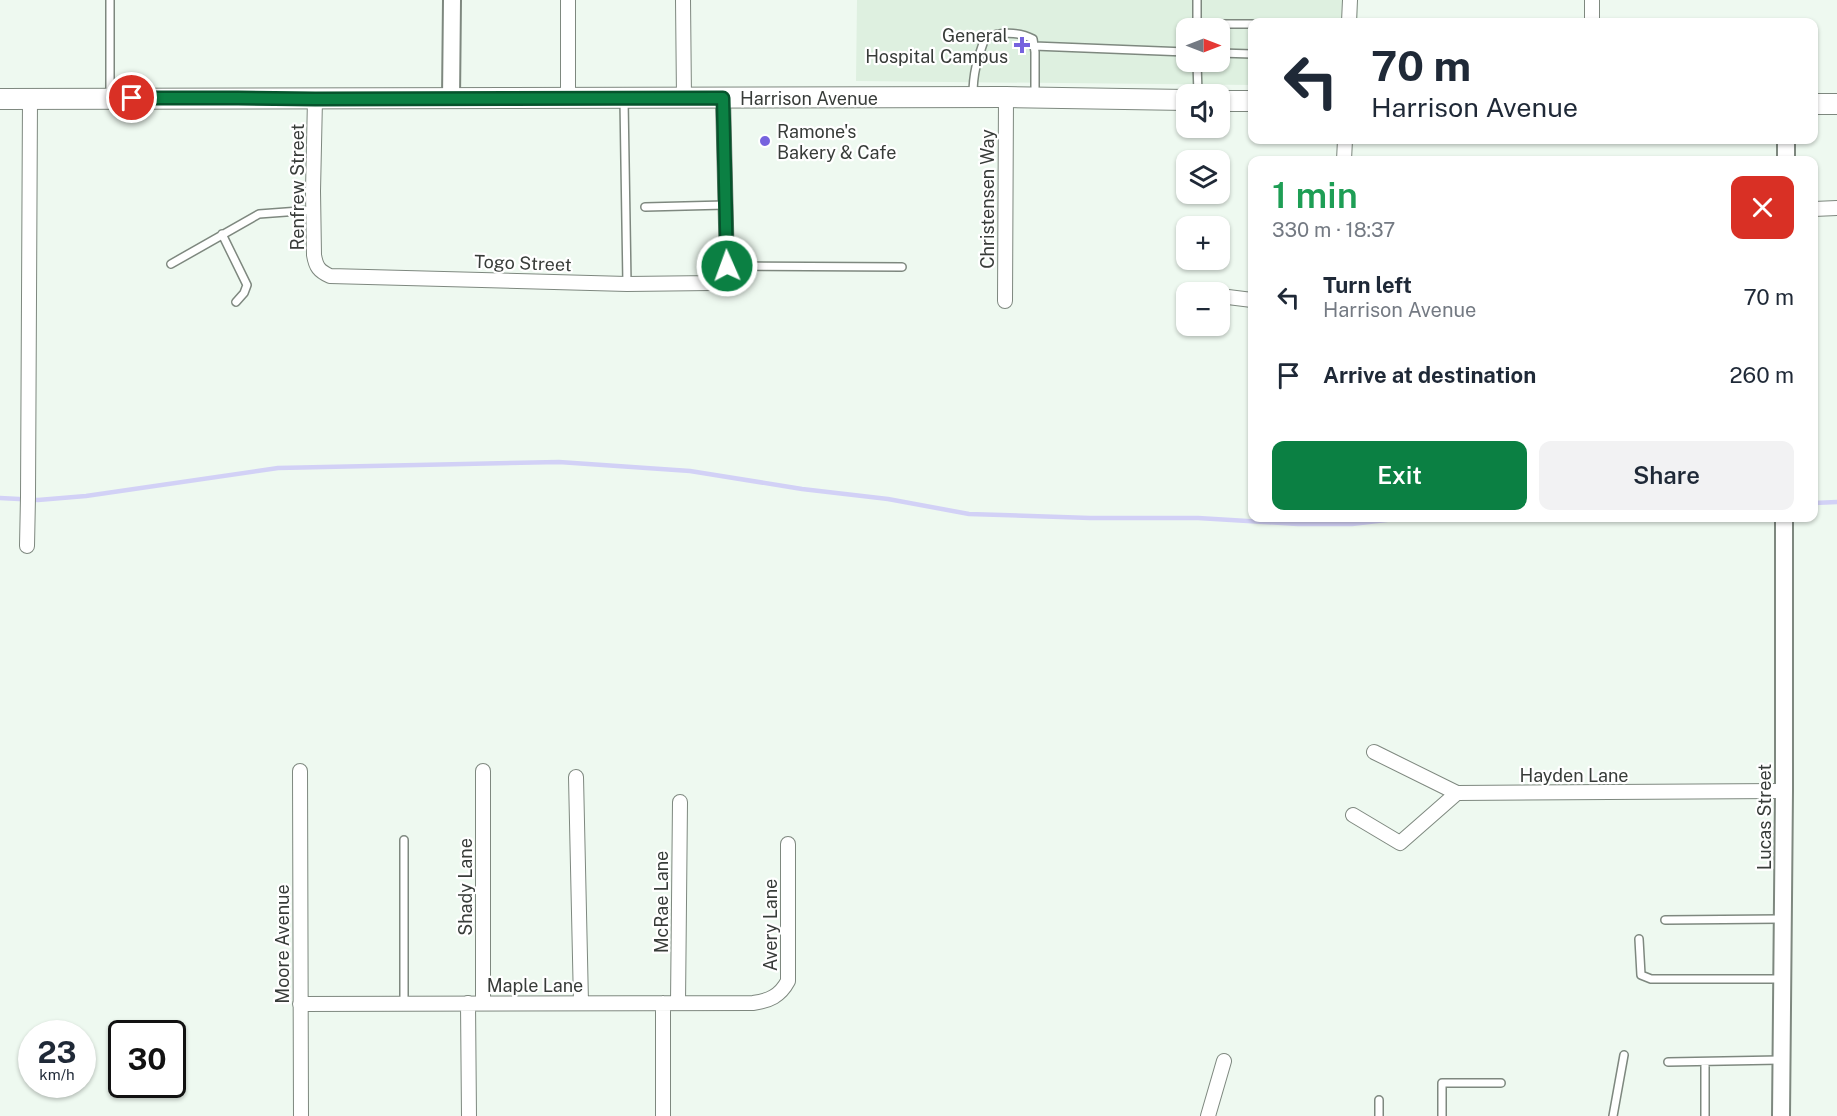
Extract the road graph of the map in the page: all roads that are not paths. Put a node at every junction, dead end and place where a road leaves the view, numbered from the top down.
1 (110, 0) edge
2 (452, 0) edge
3 (568, 0) edge
4 (683, 0) edge
5 (1197, 0) edge
6 (1350, 0) edge
7 (1592, 0) edge
8 (1197, 18) edge
9 (1349, 18) edge
10 (1592, 18) edge
11 (1248, 24) edge
12 (1230, 25) edge
13 (1034, 46) junction
14 (1176, 52) edge
15 (1230, 53) edge
16 (1248, 54) edge
17 (973, 97) junction
18 (1006, 97) junction
19 (568, 98) junction
20 (624, 98) junction
21 (684, 98) junction
22 (723, 98) junction
23 (1035, 98) junction
24 (0, 99) edge
25 (30, 99) junction
26 (111, 99) junction
27 (315, 99) junction
28 (451, 99) junction
29 (1176, 100) edge
30 (1230, 100) edge
31 (1248, 101) edge
32 (1818, 104) edge
33 (1837, 104) edge
34 (725, 205) junction
35 (645, 207) dead end
36 (1837, 208) edge
37 (1818, 209) edge
38 (313, 210) junction
39 (222, 234) junction
40 (171, 264) dead end
41 (902, 267) dead end
42 (724, 271) junction
43 (322, 272) joint
44 (627, 284) junction
45 (1230, 298) edge
46 (1248, 300) edge
47 (1005, 301) dead end
48 (236, 302) dead end
49 (1784, 522) edge
50 (27, 546) dead end
51 (1374, 752) dead end
52 (300, 771) dead end
53 (483, 771) dead end
54 (576, 777) dead end
55 (1784, 791) junction
56 (1457, 793) junction
57 (680, 802) dead end
58 (1353, 815) dead end
59 (404, 840) dead end
60 (788, 844) dead end
61 (1782, 919) junction
62 (1665, 920) dead end
63 (1639, 939) dead end
64 (1782, 979) junction
65 (771, 999) joint
66 (404, 1003) junction
67 (468, 1003) junction
68 (483, 1003) junction
69 (581, 1003) junction
70 (663, 1003) junction
71 (678, 1003) junction
72 (300, 1004) junction
73 (1624, 1055) dead end
74 (1781, 1060) junction
75 (1224, 1061) dead end
76 (1668, 1062) dead end
77 (1705, 1062) junction
78 (1501, 1083) dead end
79 (1379, 1100) dead end
80 (301, 1116) edge
81 (469, 1116) edge
82 (663, 1116) edge
83 (1208, 1116) edge
84 (1379, 1116) edge
85 (1442, 1116) edge
86 (1614, 1116) edge
87 (1705, 1116) edge
88 (1780, 1116) edge

1 - 26 lane
2 - 28 street
3 - 19 street
4 - 21 street
5 - 8 lane
6 - 9 street
7 - 10 street
11 - 12 lane
13 - 14 lane
13 - 17 lane
13 - 23 lane
15 - 16 lane
17 - 18 main road, Harrison Avenue
17 - 22 main road, Harrison Avenue
18 - 23 main road, Harrison Avenue
18 - 47 street, Christensen Way
19 - 20 main road, Harrison Avenue
19 - 28 main road, Harrison Avenue
20 - 21 main road, Harrison Avenue
20 - 44 lane
21 - 22 main road, Harrison Avenue
22 - 34 street
23 - 29 main road, Harrison Avenue
24 - 25 main road, Harrison Avenue
25 - 26 main road, Harrison Avenue
25 - 50 street
26 - 27 main road, Harrison Avenue
27 - 28 main road, Harrison Avenue
27 - 38 street, Renfrew Street
30 - 31 main road
32 - 33 main road
34 - 35 lane
34 - 42 street
36 - 37 street
38 - 39 lane
38 - 43 street, Renfrew Street
39 - 40 lane
39 - 48 lane
41 - 42 lane
42 - 44 street, Togo Street
43 - 44 street, Togo Street
45 - 46 street
49 - 55 street, Lucas Street
51 - 56 street, Hayden Lane
52 - 72 street, Moore Avenue
53 - 68 street, Shady Lane
54 - 69 street
55 - 56 street, Hayden Lane
55 - 61 street, Lucas Street
56 - 58 street
57 - 71 street, McRae Lane
59 - 66 lane
60 - 65 street, Avery Lane
61 - 62 lane
61 - 64 street, Lucas Street
63 - 64 lane
64 - 74 street, Lucas Street
65 - 71 street, Maple Lane
66 - 67 street, Maple Lane
66 - 72 street, Maple Lane
67 - 68 street, Maple Lane
67 - 81 street
68 - 69 street, Maple Lane
69 - 70 street, Maple Lane
70 - 71 street, Maple Lane
70 - 82 street
72 - 80 street, Moore Avenue
73 - 86 lane
74 - 77 lane
74 - 88 street, Lucas Street
75 - 83 street
76 - 77 lane
77 - 87 lane
78 - 85 lane
79 - 84 lane

